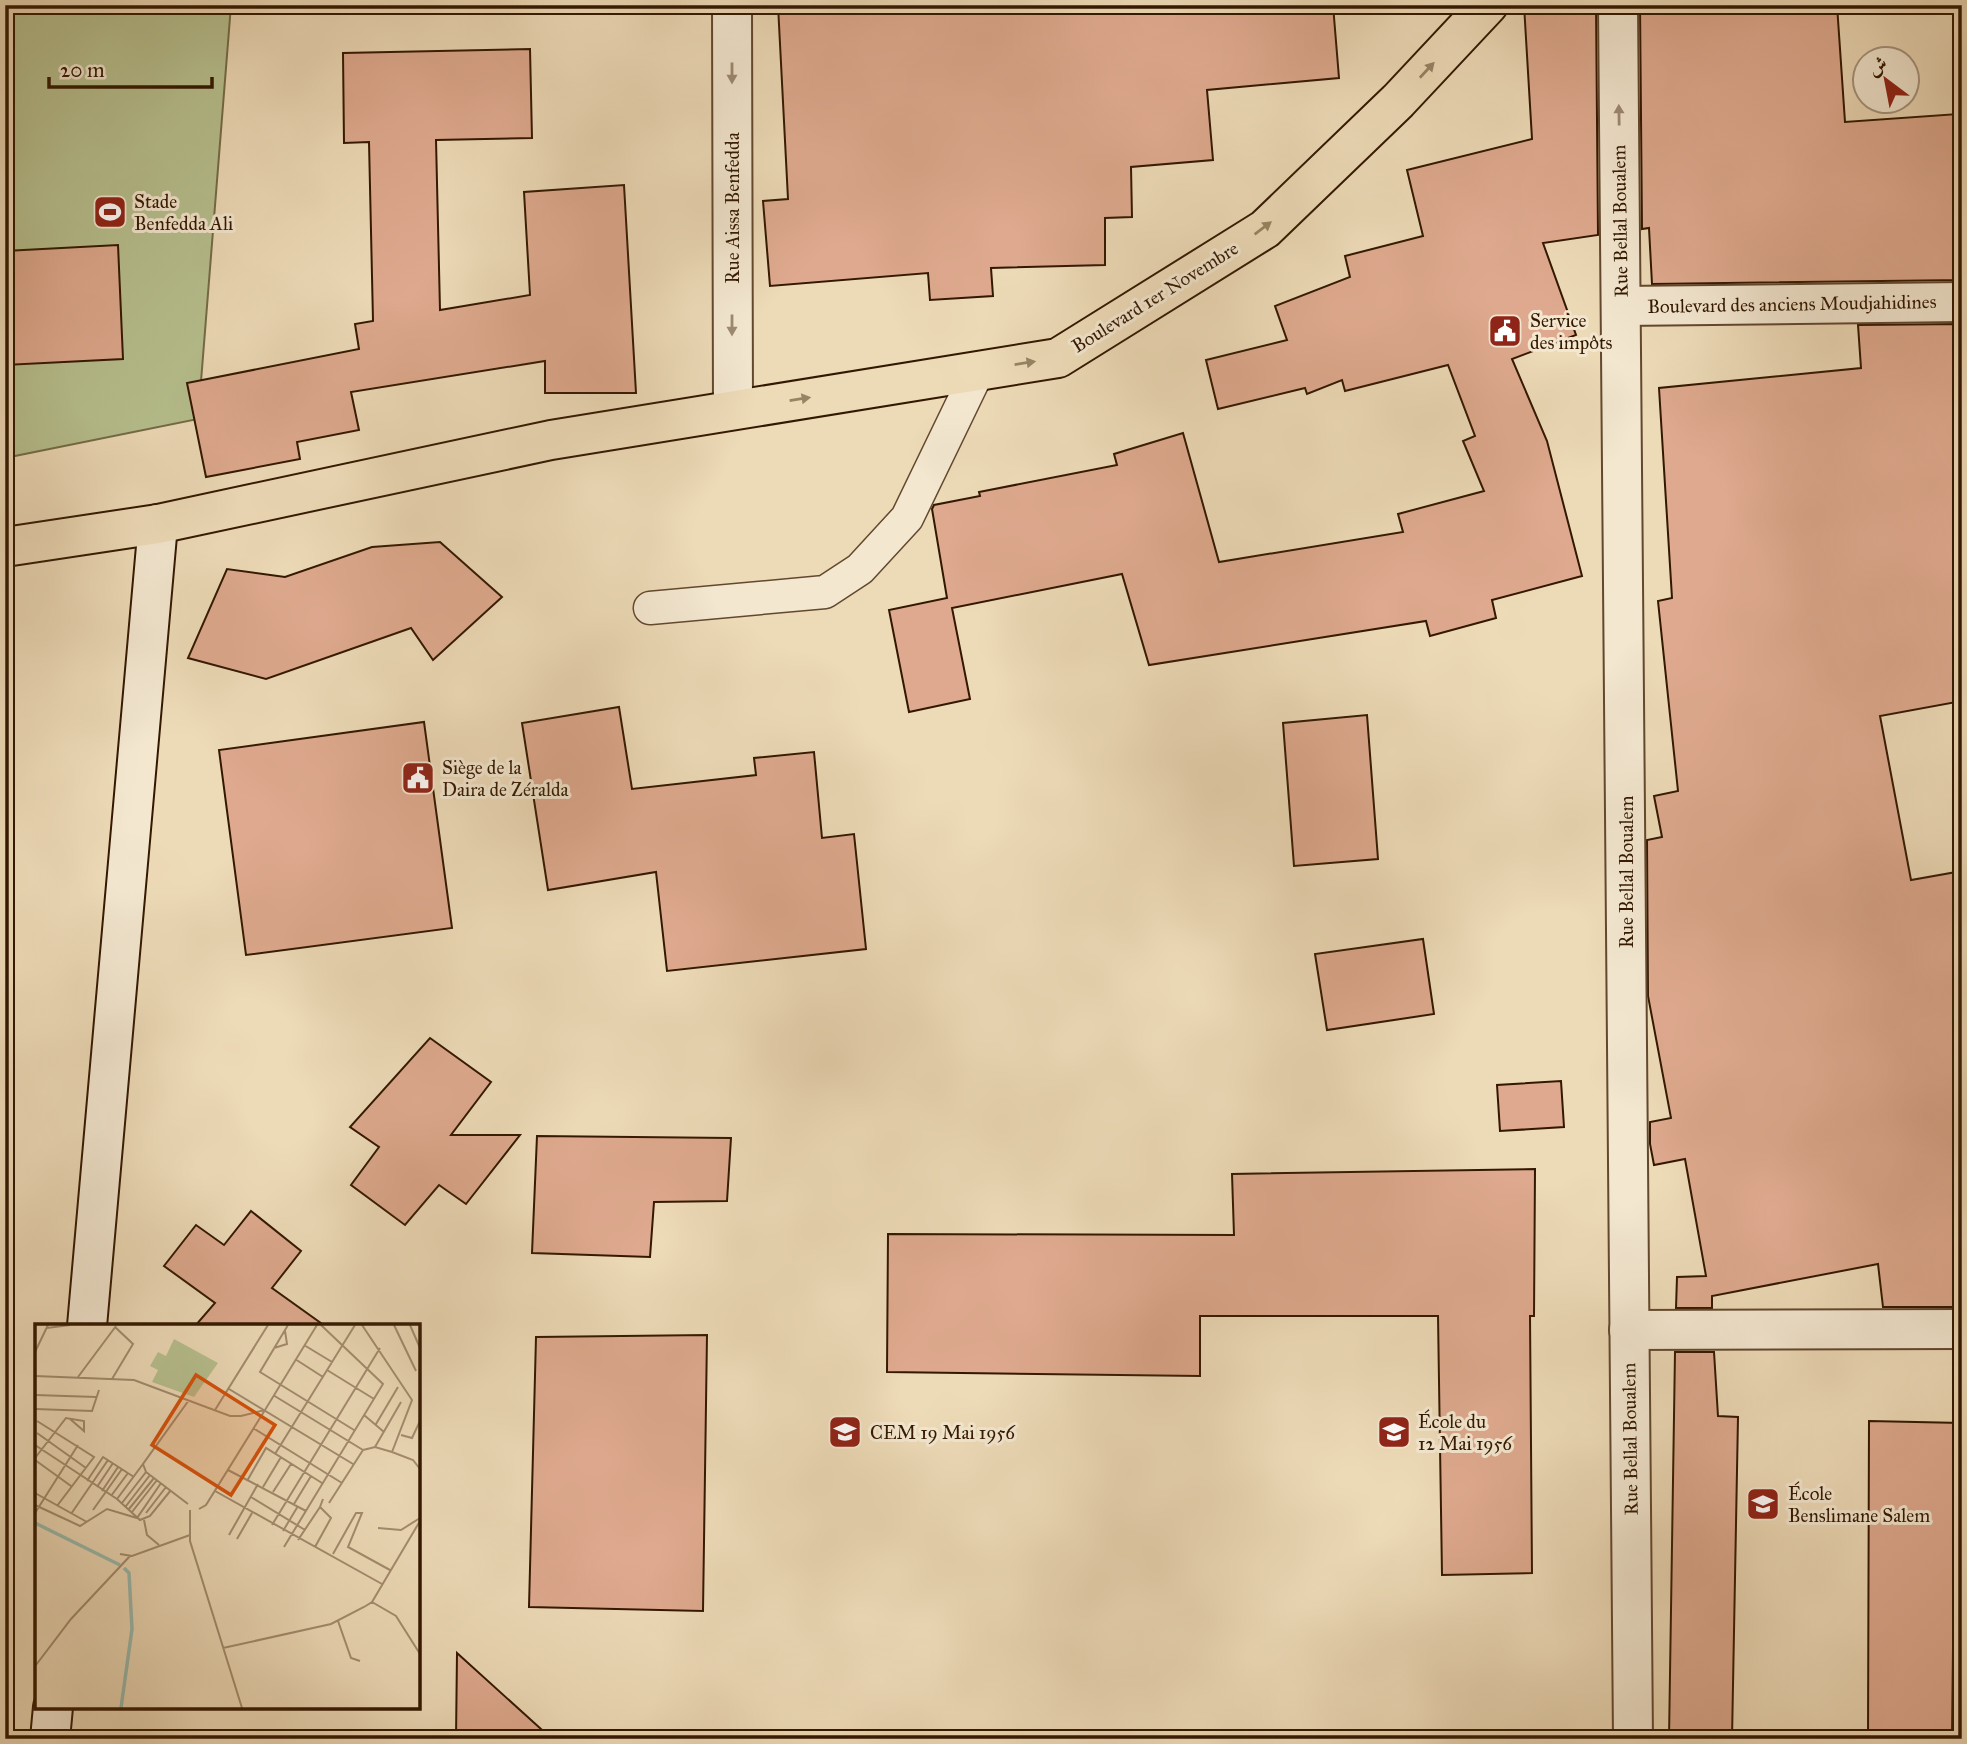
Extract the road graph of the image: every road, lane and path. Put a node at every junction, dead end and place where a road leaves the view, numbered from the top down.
1 (732, 5) edge
2 (1488, 5) edge
3 (1618, 5) edge
4 (1962, 302) edge
5 (1622, 306) junction
6 (978, 370) junction
7 (733, 410) junction
8 (158, 524) junction
9 (5, 547) edge
10 (650, 608) dead end
11 (87, 1324) edge
12 (1962, 1329) edge
13 (1629, 1330) junction
14 (53, 1709) edge
15 (1625, 1736) edge
16 (50, 1739) edge

1 -> 7 street, Rue Aissa Benfedda
6 -> 2 main road, Boulevard 1er Novembre
5 -> 3 street, Rue Bellal Boualem
4 - 5 street, Boulevard des anciens Moudjahidines
5 - 13 street, Rue Bellal Boualem
7 -> 6 main road, Boulevard 1er Novembre
6 - 10 lane
7 - 8 main road, Boulevard 1er Novembre
8 - 9 main road, Boulevard 1er Novembre
8 - 11 street
12 - 13 street
13 - 15 street, Rue Bellal Boualem
14 - 16 street

